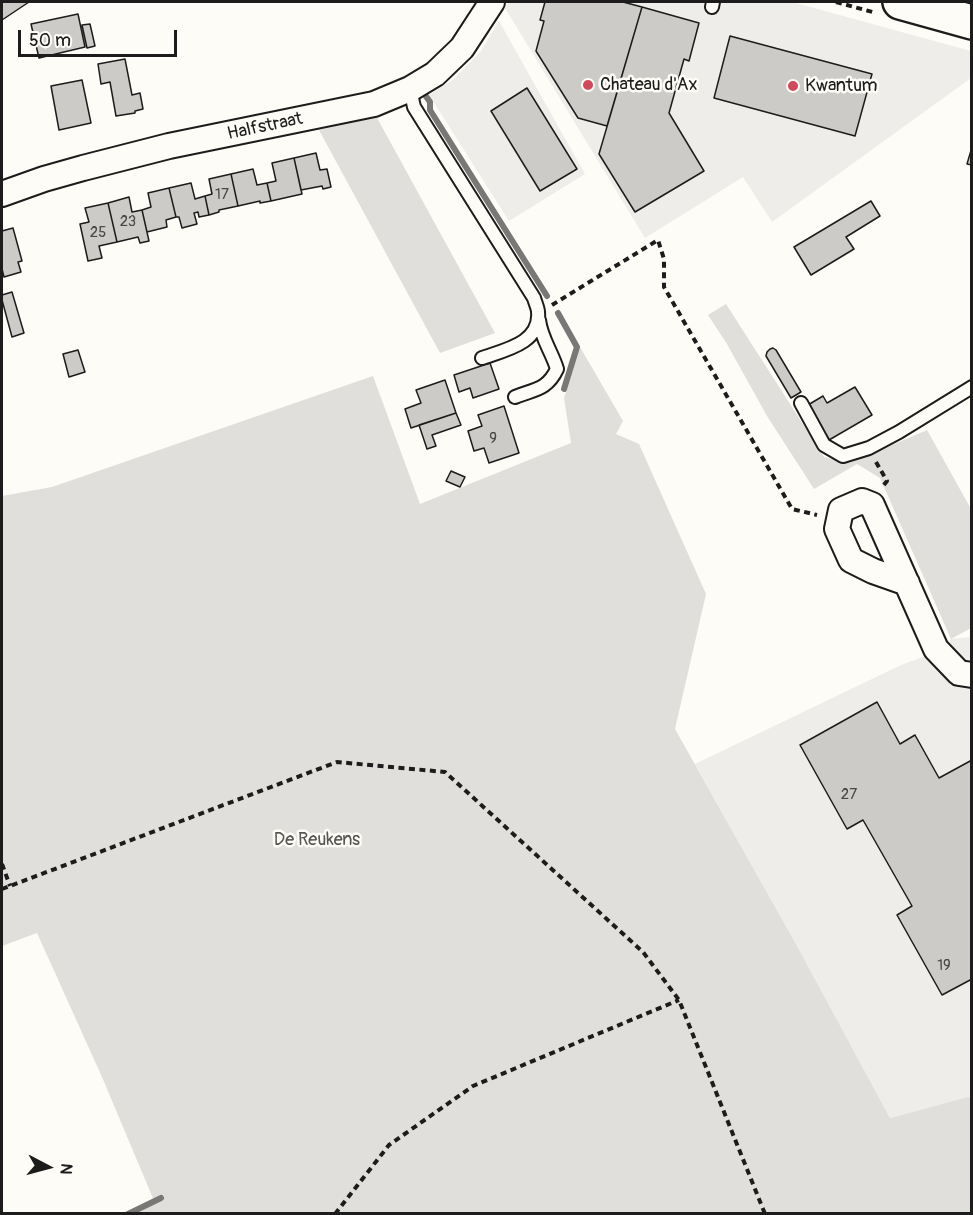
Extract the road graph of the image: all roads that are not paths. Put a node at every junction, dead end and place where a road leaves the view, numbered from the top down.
1 (492, 2) edge
2 (900, 2) edge
3 (972, 22) edge
4 (410, 89) junction
5 (2, 194) edge
6 (538, 313) junction
7 (483, 358) dead end
8 (972, 387) edge
9 (515, 397) dead end
10 (801, 403) dead end
11 (907, 583) junction
12 (972, 675) edge

1 - 4 street, Halfstraat
2 - 3 main road
4 - 5 street, Halfstraat
4 - 6 lane
6 - 7 lane
6 - 9 lane
8 - 10 lane
11 - 11 street
11 - 12 street

